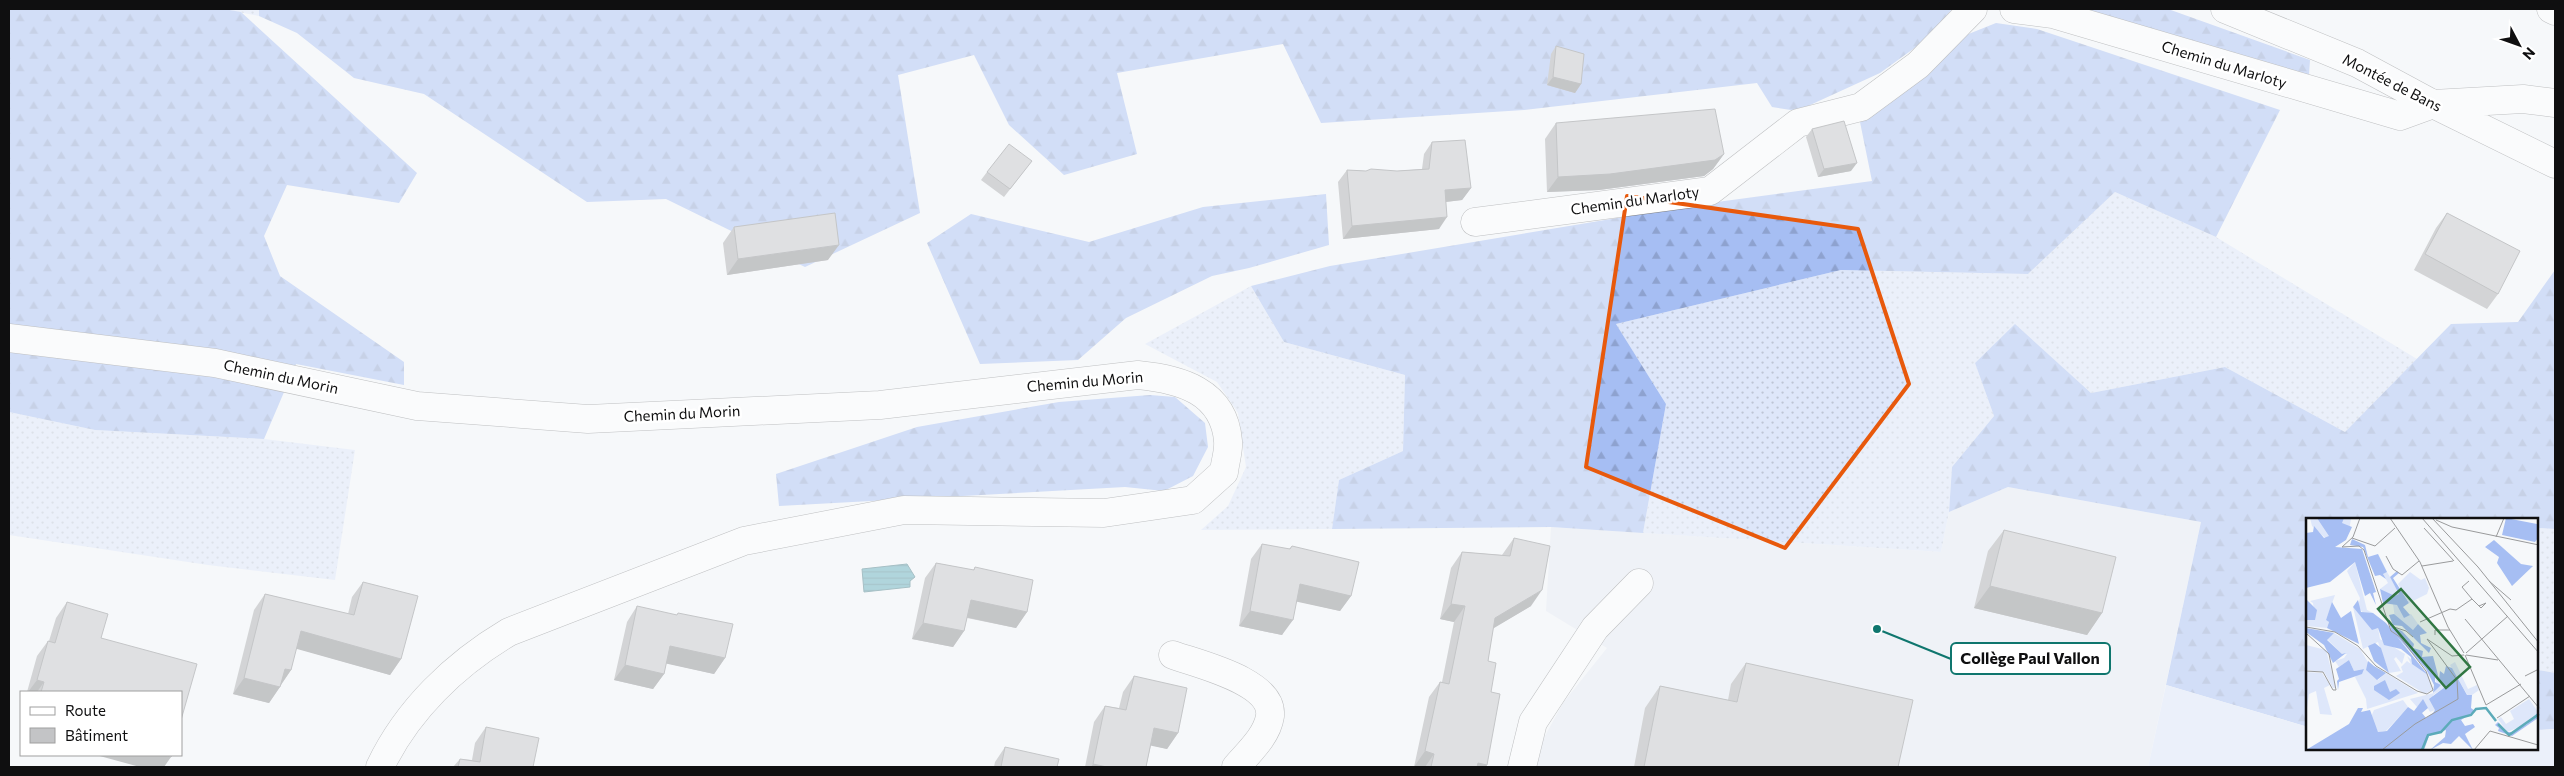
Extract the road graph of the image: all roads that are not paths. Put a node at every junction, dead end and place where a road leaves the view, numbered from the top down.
1 (1973, 9) edge
2 (2014, 9) edge
3 (2225, 9) edge
4 (2551, 9) edge
5 (2555, 11) edge
6 (2555, 103) edge
7 (2433, 104) junction
8 (2555, 164) edge
9 (1475, 222) dead end
10 (9, 338) edge
11 (1639, 582) dead end
12 (1173, 655) dead end
13 (380, 767) edge
14 (1236, 767) edge
15 (1522, 767) edge

1 - 9 street, Chemin du Marloty
2 - 7 street, Chemin du Marloty
3 - 7 street, Montée de Bans
4 - 5 street
6 - 7 street
7 - 8 street, Montée de Bans
10 - 13 street, Chemin du Morin
11 - 15 street
12 - 14 street

